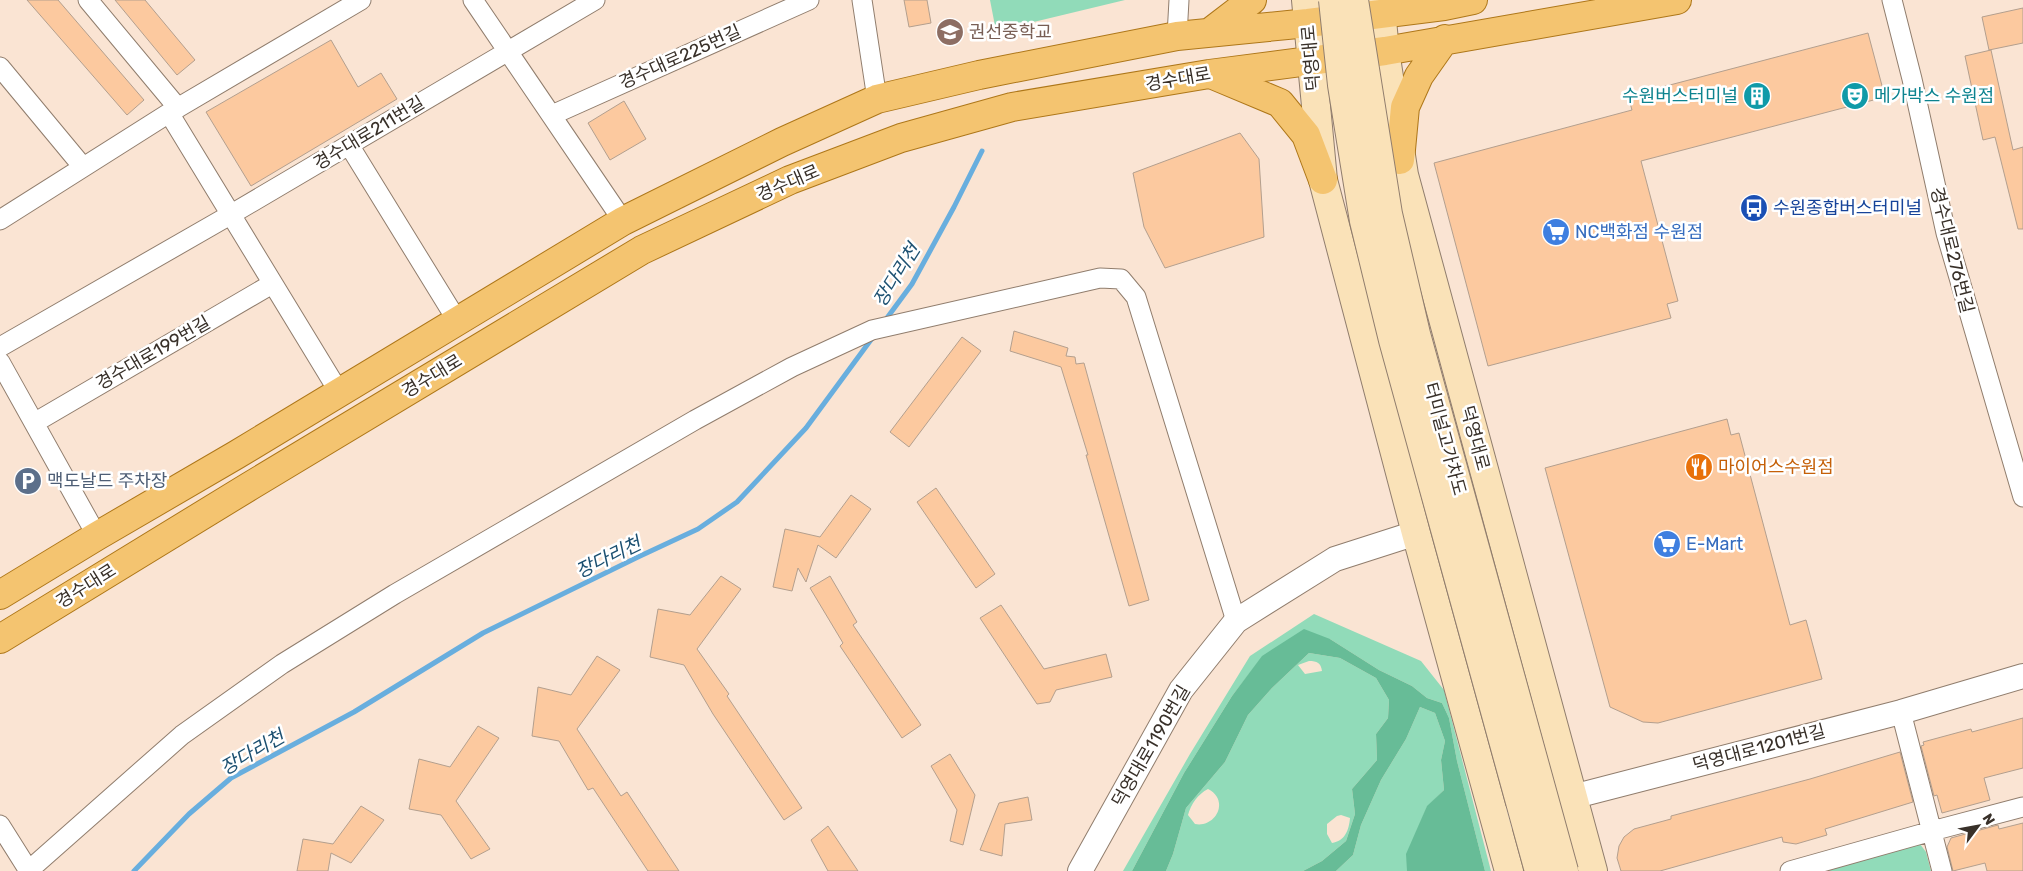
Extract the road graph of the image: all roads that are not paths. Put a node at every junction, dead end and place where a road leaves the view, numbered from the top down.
1 (88, 0) edge
2 (361, 0) edge
3 (473, 0) edge
4 (595, 0) edge
5 (809, 0) edge
6 (862, 0) edge
7 (1179, 0) edge
8 (1252, 0) edge
9 (1333, 0) edge
10 (1354, 0) edge
11 (1677, 0) edge
12 (1892, 0) edge
13 (1462, 1) edge
14 (1380, 7) edge
15 (1307, 12) edge
16 (1209, 33) junction
17 (1177, 36) junction
18 (1445, 39) junction
19 (508, 51) junction
20 (1385, 51) junction
21 (1311, 61) junction
22 (0, 67) edge
23 (1209, 74) junction
24 (877, 99) junction
25 (173, 110) junction
26 (552, 115) junction
27 (349, 145) junction
28 (1400, 160) junction
29 (83, 167) junction
30 (1323, 180) junction
31 (230, 215) junction
32 (0, 220) edge
33 (624, 221) junction
34 (272, 284) junction
35 (458, 322) junction
36 (0, 347) edge
37 (0, 362) edge
38 (339, 392) junction
39 (34, 423) junction
40 (2023, 497) edge
41 (1416, 533) junction
42 (97, 536) junction
43 (0, 595) edge
44 (1236, 621) junction
45 (0, 639) edge
46 (2023, 676) edge
47 (1901, 712) junction
48 (1572, 797) junction
49 (2023, 808) edge
50 (1496, 822) junction
51 (0, 825) edge
52 (1932, 831) junction
53 (29, 871) edge
54 (1080, 871) edge
55 (1509, 871) edge
56 (1539, 871) edge
57 (1564, 871) edge
58 (1593, 871) edge
59 (1790, 871) edge
60 (1942, 871) edge

1 - 25 street
2 - 25 street
3 - 19 street
4 - 19 street
5 - 26 street, 경수대로225번길
6 - 24 street
7 - 17 street
8 - 16 main road
9 - 56 main road, 터미널고가차도, bridge
10 - 57 main road, 터미널고가차도, bridge
11 - 18 main road, 경수대로
12 - 40 street, 경수대로276번길
13 - 14 main road, 경수대로
14 - 15 main road, 경수대로
14 - 20 main road, 덕영대로
15 - 16 main road, 경수대로
15 - 21 main road, 덕영대로
16 - 17 main road, 경수대로
17 - 24 main road, 경수대로
18 - 20 main road, 경수대로
18 - 28 main road
19 - 26 street
19 - 27 street, 경수대로211번길
20 - 21 main road, 경수대로
20 - 28 main road, 덕영대로
21 - 23 main road, 경수대로
21 - 30 main road, 덕영대로
22 - 29 street
23 - 30 main road
23 - 45 main road, 경수대로
24 - 33 main road, 경수대로
25 - 29 street
25 - 31 street
26 - 33 street
27 - 31 street, 경수대로211번길
27 - 35 street
28 - 48 main road, 덕영대로
29 - 32 street
30 - 41 main road, 덕영대로
31 - 34 street
31 - 36 street
33 - 35 main road, 경수대로
34 - 38 street
34 - 39 street, 경수대로199번길
35 - 38 main road, 경수대로
37 - 39 street
38 - 42 main road, 경수대로
39 - 42 street
41 - 44 street, 덕영대로1190번길
41 - 50 main road, 덕영대로
42 - 43 main road, 경수대로
44 - 53 street
44 - 54 street, 덕영대로1190번길
46 - 47 street, 덕영대로1201번길
47 - 48 street, 덕영대로1201번길
47 - 52 street
48 - 50 street, 덕영대로1201번길
48 - 58 main road, 덕영대로
49 - 52 street
50 - 55 main road, 덕영대로
51 - 53 street
52 - 59 street
52 - 60 street

